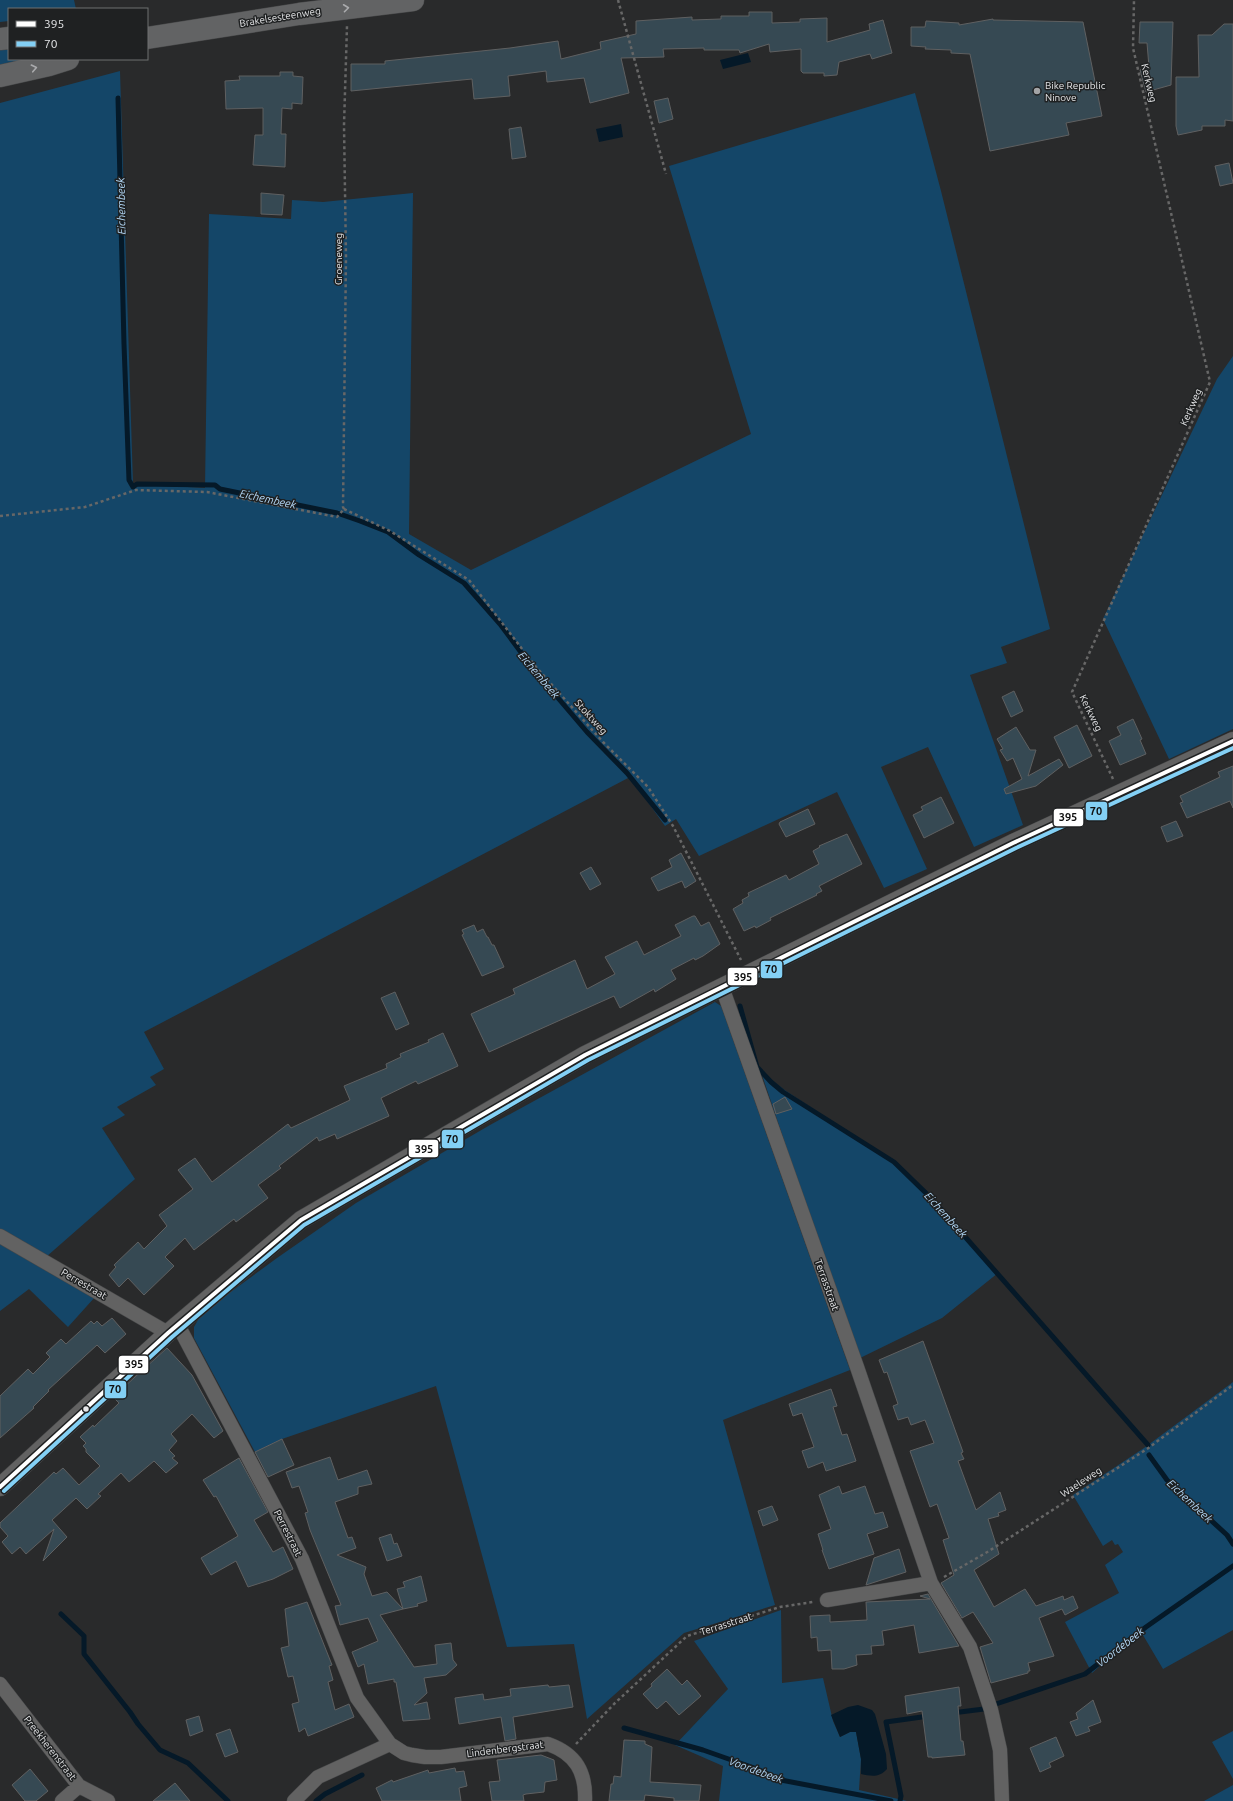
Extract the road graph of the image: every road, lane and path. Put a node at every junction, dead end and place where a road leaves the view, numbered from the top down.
1 (311, 0) edge
2 (413, 0) edge
3 (618, 0) edge
4 (1134, 0) edge
5 (346, 8) junction
6 (148, 25) edge
7 (148, 38) edge
8 (65, 60) edge
9 (0, 76) edge
10 (666, 174) dead end
11 (344, 509) junction
12 (0, 516) edge
13 (1233, 741) edge
14 (1121, 794) junction
15 (748, 974) junction
16 (722, 987) junction
17 (0, 1236) edge
18 (173, 1329) junction
19 (1233, 1385) edge
20 (0, 1487) edge
21 (931, 1583) junction
22 (827, 1600) joint
23 (0, 1684) edge
24 (390, 1744) junction
25 (567, 1753) junction
26 (80, 1786) junction
27 (62, 1801) edge
28 (108, 1801) edge
29 (294, 1801) edge
30 (585, 1801) edge
31 (1002, 1801) edge

1 - 6 main road, Brakelsesteenweg
2 - 5 main road, Brakelsesteenweg
3 - 10 path
4 - 14 path, Kerkweg
7 -> 5 main road, Brakelsesteenweg
5 - 11 path, Groeneweg
9 -> 8 main road
11 - 12 path
11 - 15 path, Stoktweg
13 - 14 street
14 - 15 street
15 - 16 street
16 - 18 street
16 - 21 street, Terrasstraat
17 - 18 street, Perrestraat
18 - 20 street
18 - 24 street, Perrestraat
19 - 21 path, Waeleweg
21 - 22 street
21 - 31 street, Terrasstraat
22 - 25 path, Terrasstraat
23 - 26 street, Preekherenstraat
24 - 25 street, Lindenbergstraat
24 - 29 street
25 - 30 street, Lindenbergstraat
26 - 27 street
26 - 28 street, Preekherenstraat

